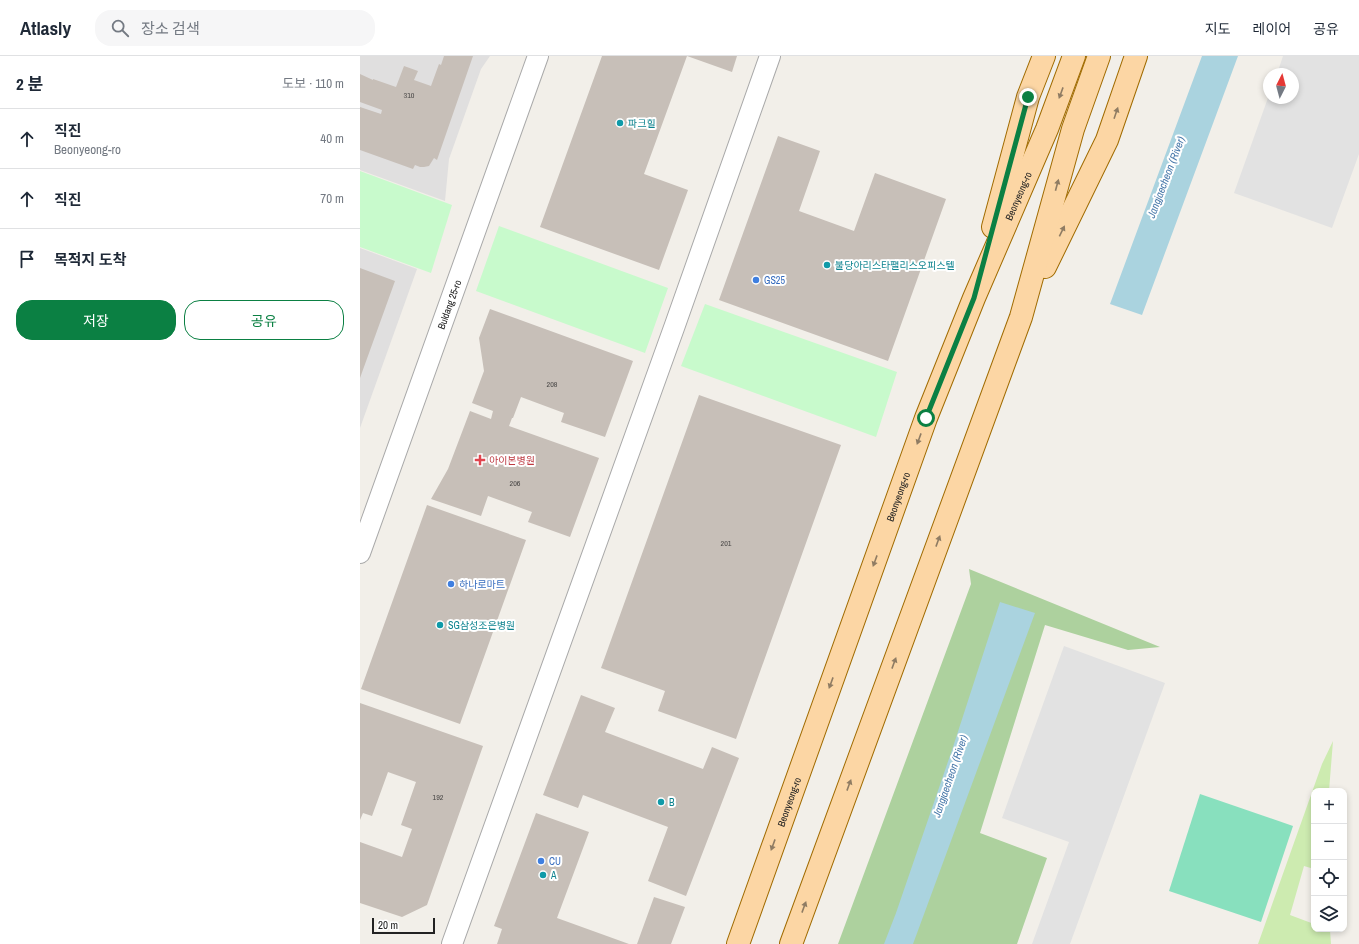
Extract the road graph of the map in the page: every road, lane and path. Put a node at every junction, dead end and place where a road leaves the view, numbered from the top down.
1 (538, 56) edge
2 (770, 56) edge
3 (1044, 56) edge
4 (1074, 56) edge
5 (1099, 56) edge
6 (1136, 56) edge
7 (974, 298) junction
8 (1021, 317) junction
9 (360, 553) edge
10 (452, 944) edge
11 (738, 944) edge
12 (791, 944) edge

1 - 9 street, Buldang 25-ro
2 - 10 street
3 - 7 main road
4 -> 7 main road, Beonyeong-ro
8 -> 5 main road
8 -> 6 main road
7 -> 11 main road, Beonyeong-ro
12 -> 8 main road

